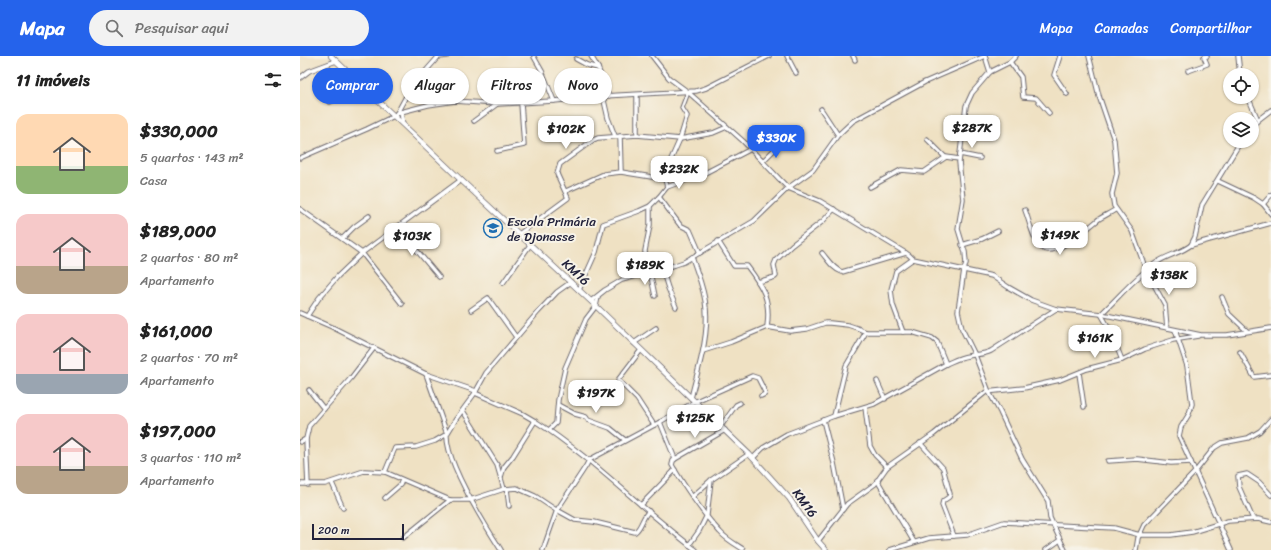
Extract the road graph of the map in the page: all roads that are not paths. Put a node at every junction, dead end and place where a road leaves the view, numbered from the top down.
1 (331, 56) edge
2 (438, 56) edge
3 (447, 56) edge
4 (652, 56) edge
5 (658, 56) edge
6 (769, 56) edge
7 (787, 56) edge
8 (1016, 56) edge
9 (1060, 56) edge
10 (1089, 56) edge
11 (1207, 56) edge
12 (1238, 56) edge
13 (534, 57) dead end
14 (593, 57) edge
15 (576, 59) dead end
16 (336, 61) junction
17 (657, 62) junction
18 (1010, 62) junction
19 (343, 68) edge
20 (598, 68) joint
21 (1239, 68) edge
22 (1188, 71) dead end
23 (990, 72) junction
24 (796, 73) dead end
25 (300, 78) edge
26 (688, 92) junction
27 (1067, 94) dead end
28 (637, 95) junction
29 (612, 96) edge
30 (546, 101) edge
31 (554, 101) joint
32 (477, 103) edge
33 (384, 104) edge
34 (497, 104) edge
35 (521, 104) edge
36 (605, 104) edge
37 (821, 109) dead end
38 (1271, 110) edge
39 (1049, 113) dead end
40 (397, 114) junction
41 (1259, 119) edge
42 (474, 121) dead end
43 (403, 124) junction
44 (727, 127) junction
45 (637, 135) junction
46 (838, 135) junction
47 (615, 136) junction
48 (620, 136) junction
49 (680, 139) junction
50 (928, 139) dead end
51 (779, 145) dead end
52 (1237, 148) edge
53 (751, 149) junction
54 (497, 151) dead end
55 (960, 154) junction
56 (945, 157) junction
57 (300, 158) edge
58 (980, 158) dead end
59 (959, 159) junction
60 (763, 161) junction
61 (621, 172) junction
62 (664, 179) junction
63 (461, 180) junction
64 (1218, 181) junction
65 (667, 187) junction
66 (870, 187) dead end
67 (788, 188) junction
68 (566, 191) junction
69 (1271, 195) edge
70 (659, 197) junction
71 (1262, 204) junction
72 (650, 206) junction
73 (300, 209) edge
74 (834, 209) junction
75 (1025, 210) dead end
76 (1115, 210) junction
77 (1271, 214) edge
78 (369, 216) dead end
79 (1271, 223) edge
80 (398, 228) junction
81 (998, 231) dead end
82 (519, 234) junction
83 (343, 238) junction
84 (718, 241) junction
85 (530, 245) junction
86 (962, 245) junction
87 (1191, 245) junction
88 (362, 253) junction
89 (700, 253) junction
90 (822, 253) dead end
91 (906, 253) junction
92 (692, 257) junction
93 (913, 259) junction
94 (662, 269) junction
95 (964, 270) junction
96 (1146, 270) junction
97 (648, 273) junction
98 (439, 277) dead end
99 (571, 282) junction
100 (758, 282) junction
101 (504, 283) dead end
102 (579, 290) junction
103 (655, 296) dead end
104 (598, 297) junction
105 (1222, 297) dead end
106 (591, 302) junction
107 (402, 304) dead end
108 (596, 306) junction
109 (676, 307) dead end
110 (1056, 309) junction
111 (471, 310) dead end
112 (300, 313) edge
113 (1101, 314) junction
114 (307, 316) junction
115 (767, 327) junction
116 (656, 328) dead end
117 (1167, 328) junction
118 (1270, 328) edge
119 (1175, 330) junction
120 (1247, 331) junction
121 (866, 332) junction
122 (903, 332) junction
123 (1271, 333) edge
124 (1200, 335) junction
125 (516, 337) junction
126 (1178, 339) junction
127 (634, 344) junction
128 (374, 348) junction
129 (641, 350) junction
130 (703, 352) junction
131 (1240, 352) dead end
132 (975, 355) junction
133 (1122, 360) junction
134 (946, 364) junction
135 (1079, 373) junction
136 (426, 374) junction
137 (1271, 375) edge
138 (877, 380) dead end
139 (309, 390) dead end
140 (476, 392) junction
141 (989, 392) junction
142 (761, 396) dead end
143 (885, 399) junction
144 (692, 400) junction
145 (740, 403) dead end
146 (558, 405) junction
147 (866, 407) junction
148 (1084, 407) dead end
149 (324, 409) junction
150 (463, 411) junction
151 (834, 416) junction
152 (1271, 419) edge
153 (823, 420) junction
154 (535, 421) junction
155 (660, 422) junction
156 (654, 425) junction
157 (721, 426) junction
158 (549, 430) junction
159 (725, 430) junction
160 (447, 434) junction
161 (306, 439) junction
162 (625, 440) junction
163 (300, 442) edge
164 (920, 443) junction
165 (749, 454) junction
166 (753, 458) junction
167 (675, 459) junction
168 (589, 460) junction
169 (1108, 461) dead end
170 (1191, 462) junction
171 (887, 467) junction
172 (675, 470) junction
173 (385, 472) junction
174 (1195, 472) junction
175 (501, 477) junction
176 (402, 480) junction
177 (711, 480) junction
178 (877, 480) junction
179 (332, 483) junction
180 (300, 484) edge
181 (308, 485) junction
182 (505, 489) junction
183 (1271, 495) edge
184 (693, 496) junction
185 (385, 498) dead end
186 (450, 500) junction
187 (470, 500) junction
188 (641, 505) junction
189 (509, 506) dead end
190 (343, 508) dead end
191 (843, 509) junction
192 (556, 510) junction
193 (648, 511) junction
194 (707, 515) junction
195 (1050, 518) junction
196 (1253, 519) junction
197 (1271, 522) edge
198 (1044, 524) junction
199 (1219, 524) junction
200 (1054, 525) junction
201 (1140, 535) junction
202 (954, 536) junction
203 (403, 538) dead end
204 (1060, 540) junction
205 (818, 541) junction
206 (914, 542) junction
207 (689, 545) junction
208 (743, 549) dead end
209 (501, 550) edge
210 (543, 550) edge
211 (696, 550) edge
212 (826, 550) edge
213 (890, 550) edge
214 (1046, 550) edge
215 (1065, 550) edge
216 (1136, 550) edge
217 (1231, 550) edge

1 - 16 street, KM16
2 - 3 street
2 - 40 street
4 - 17 street
5 - 17 street
6 - 26 street
7 - 24 street
8 - 18 street
9 - 27 street
10 - 76 street
11 - 22 street
12 - 21 street
13 - 31 street
14 - 20 street
15 - 20 street
16 - 19 street, KM16
16 - 25 street
17 - 26 street
18 - 23 street
18 - 39 street
23 - 46 street
23 - 55 street
26 - 28 street
26 - 44 street
26 - 49 street
28 - 29 street
28 - 45 street
30 - 31 street
32 - 40 street
33 - 40 street, KM16
34 - 42 street
35 - 54 street
36 - 47 street
37 - 46 street
38 - 41 street
40 - 43 street, KM16
40 - 43 street
40 - 57 street
43 - 63 street, KM16
44 - 49 street
44 - 53 street
45 - 48 street
45 - 49 street
46 - 67 street
47 - 48 street
47 - 68 street
48 - 61 street
49 - 62 street
50 - 56 street
51 - 60 street
52 - 64 street
53 - 60 street
53 - 65 street
55 - 58 street
55 - 59 street
56 - 59 street
56 - 66 street
59 - 86 street
60 - 67 street
61 - 62 street
61 - 68 street
62 - 65 street
63 - 80 street
63 - 82 street, KM16
64 - 71 street
64 - 87 street
65 - 70 street
67 - 74 street
67 - 84 street
68 - 82 street
69 - 71 street
70 - 72 street
70 - 89 street
71 - 77 street
72 - 97 street
72 - 102 street
73 - 83 street
74 - 91 street
74 - 100 street
75 - 76 street
76 - 96 street
78 - 83 street
79 - 87 street
80 - 88 street
80 - 98 street
81 - 86 street
82 - 85 street, KM16
83 - 88 street
84 - 89 street
84 - 100 street
85 - 99 street, KM16
85 - 101 street
86 - 95 street
87 - 96 street
88 - 107 street
88 - 114 street
89 - 92 street
90 - 91 street
91 - 93 street
92 - 94 street
92 - 130 street
93 - 95 street
93 - 122 street
94 - 97 street
94 - 109 street
95 - 110 street
95 - 132 street
96 - 113 street
96 - 117 street
97 - 103 street
97 - 104 street
99 - 102 street, KM16
99 - 125 street
100 - 115 street
102 - 106 street, KM16
104 - 106 street
104 - 108 street
105 - 120 street
106 - 108 street, KM16
108 - 127 street, KM16
108 - 146 street
110 - 113 street
110 - 132 street
111 - 125 street
112 - 114 street
113 - 117 street
113 - 133 street
114 - 128 street
115 - 121 street
115 - 130 street
116 - 127 street
117 - 119 street
118 - 120 street
118 - 123 street
119 - 124 street
119 - 126 street
120 - 124 street
121 - 122 street
121 - 151 street
122 - 134 street
124 - 126 street
125 - 140 street
126 - 133 street
126 - 170 street
127 - 129 street, KM16
128 - 136 street
128 - 149 street
129 - 144 street, KM16
129 - 156 street
130 - 144 street
131 - 137 street
132 - 134 street
132 - 141 street
133 - 135 street
134 - 143 street
135 - 141 street
135 - 148 street
136 - 140 street
136 - 160 street
138 - 143 street
139 - 149 street
140 - 150 street
140 - 154 street
141 - 164 street
141 - 195 street
142 - 144 street
143 - 147 street
144 - 155 street
144 - 157 street, KM16
145 - 157 street
146 - 158 street
146 - 162 street
147 - 151 street
147 - 171 street
149 - 161 street
150 - 160 street
150 - 175 street
151 - 153 street
152 - 174 street
153 - 166 street
153 - 191 street
154 - 158 street
154 - 175 street
155 - 156 street
155 - 167 street
156 - 162 street
157 - 159 street, KM16
158 - 168 street
159 - 165 street, KM16
159 - 167 street
160 - 173 street
160 - 187 street
161 - 163 street
161 - 181 street
162 - 168 street
164 - 171 street
164 - 202 street
165 - 166 street, KM16
165 - 177 street
166 - 205 street, KM16
167 - 172 street
168 - 188 street
168 - 192 street
169 - 170 street
170 - 174 street
171 - 178 street
172 - 184 street
172 - 188 street
173 - 176 street
173 - 179 street
174 - 199 street
174 - 201 street
175 - 182 street
176 - 185 street
176 - 186 street
177 - 184 street
177 - 194 street
178 - 191 street
178 - 206 street
179 - 181 street
179 - 190 street
180 - 181 street
182 - 187 street
182 - 189 street
182 - 192 street
183 - 196 street
184 - 194 street
186 - 187 street
186 - 203 street
187 - 209 street
188 - 193 street
191 - 205 street
192 - 193 street
192 - 210 street
193 - 207 street
194 - 207 street
194 - 208 street
195 - 198 street
195 - 200 street
196 - 197 street
196 - 199 street
198 - 200 street
198 - 202 street
199 - 201 street
199 - 217 street
200 - 201 street
200 - 204 street
201 - 216 street
202 - 206 street
204 - 214 street
204 - 215 street
205 - 212 street, KM16
206 - 213 street
207 - 211 street

